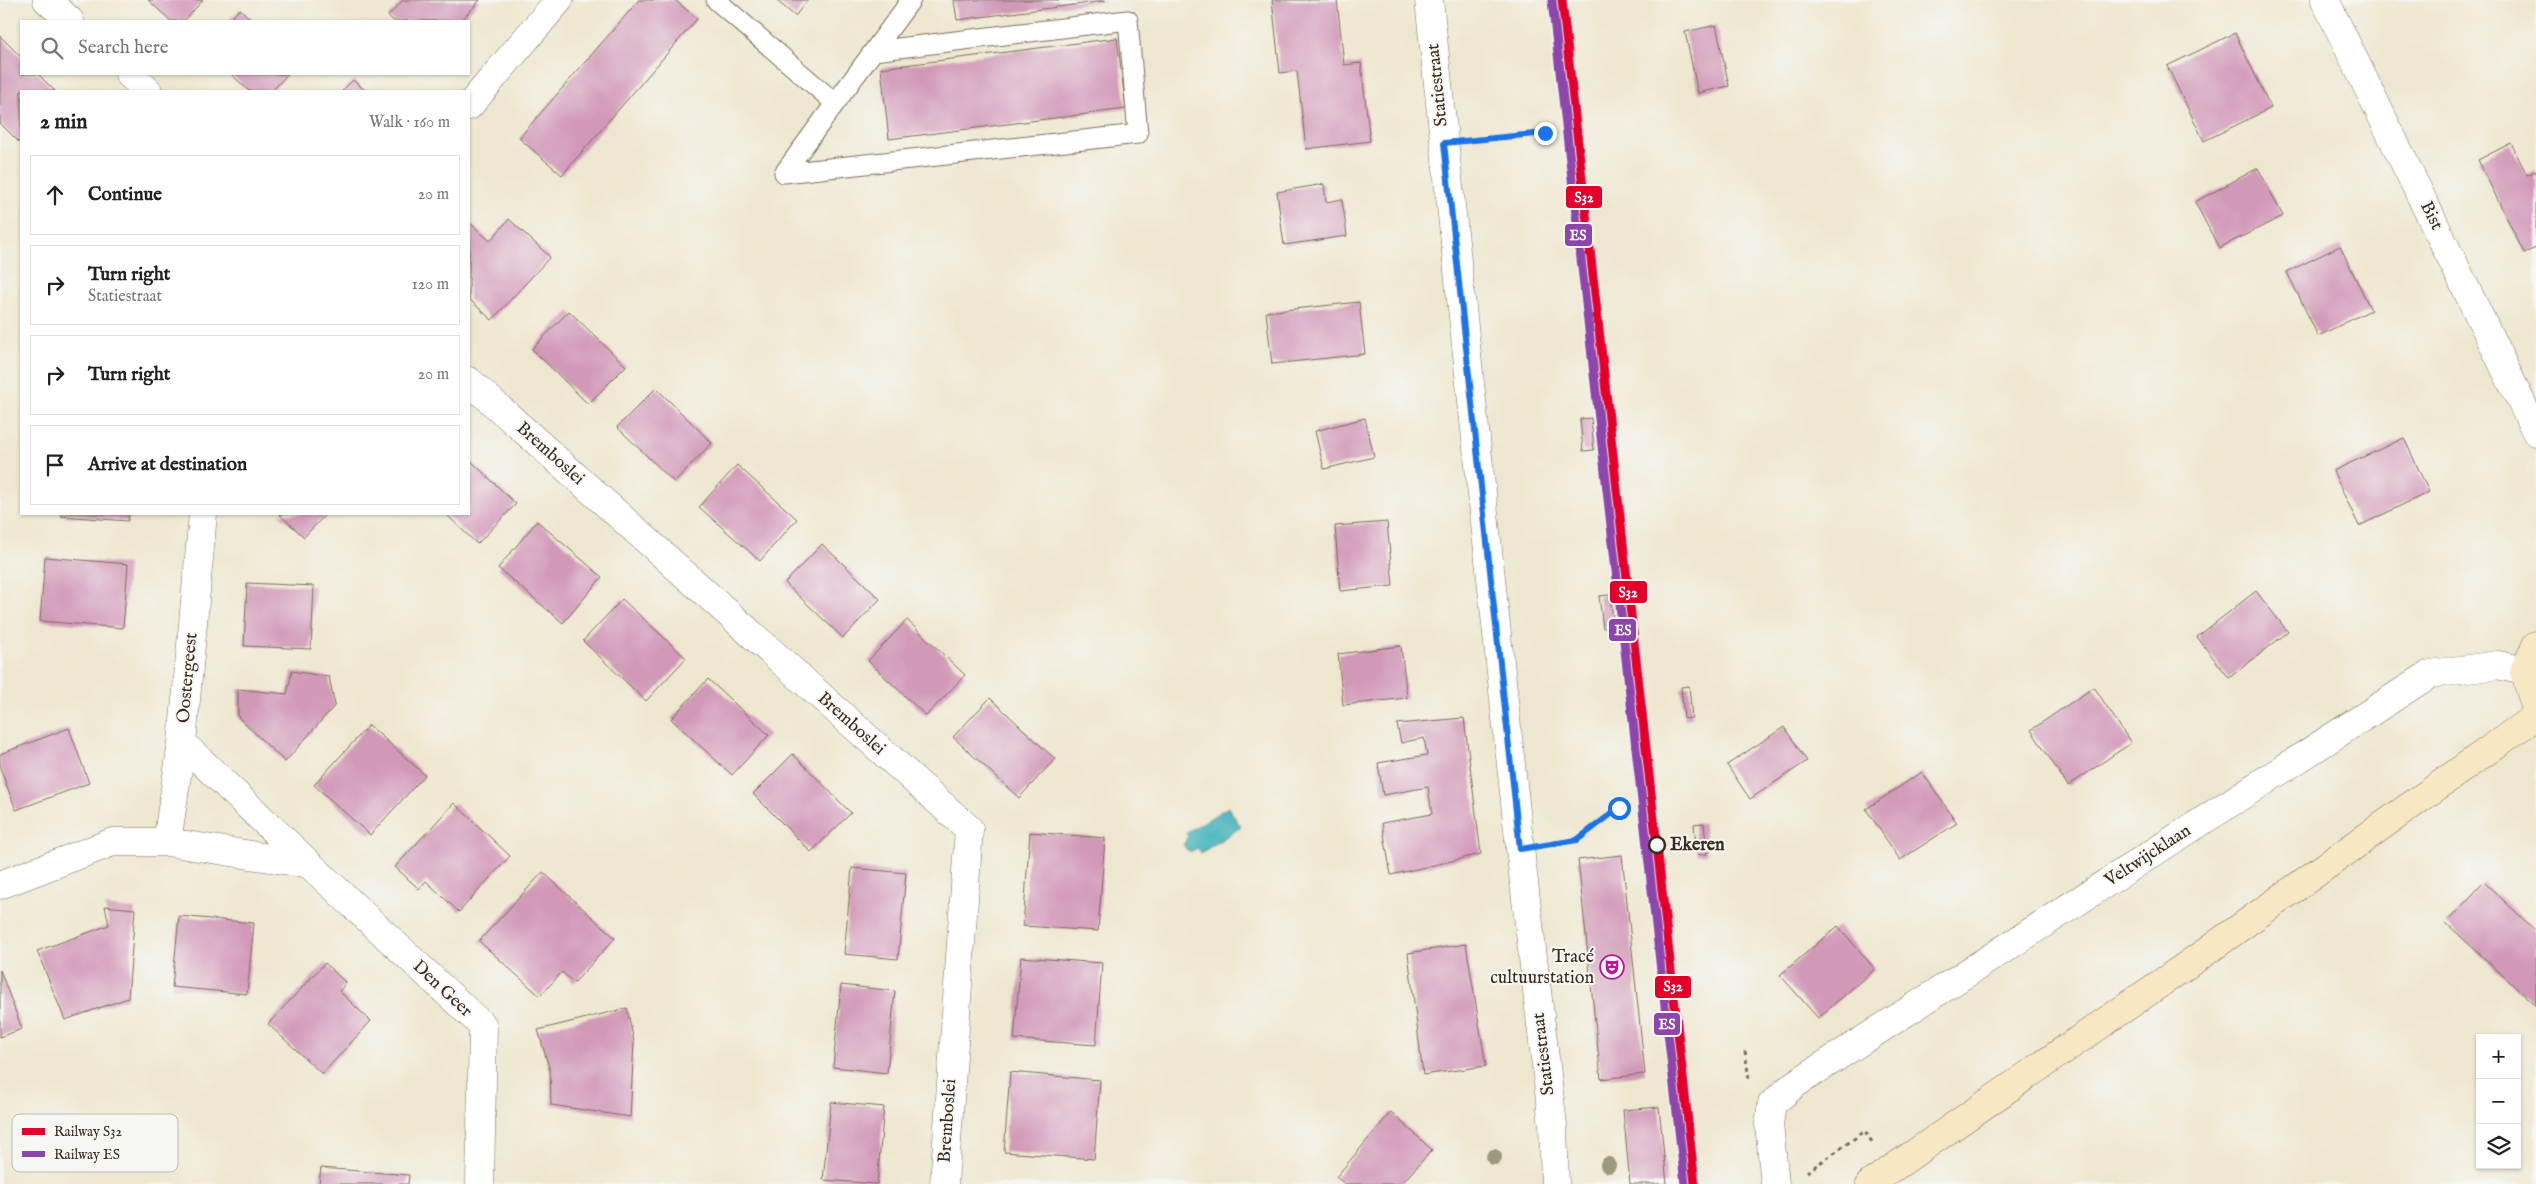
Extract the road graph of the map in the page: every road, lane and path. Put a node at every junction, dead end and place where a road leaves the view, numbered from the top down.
1 (47, 0) edge
2 (559, 0) edge
3 (716, 0) edge
4 (911, 0) edge
5 (1429, 0) edge
6 (2325, 0) edge
7 (69, 20) edge
8 (874, 51) junction
9 (130, 75) edge
10 (147, 90) edge
11 (835, 103) junction
12 (470, 105) edge
13 (1545, 133) dead end
14 (1444, 143) junction
15 (470, 382) edge
16 (2536, 432) edge
17 (203, 515) edge
18 (2536, 645) edge
19 (2524, 671) junction
20 (2536, 709) edge
21 (2536, 716) edge
22 (182, 743) junction
23 (1619, 808) dead end
24 (167, 842) junction
25 (1520, 849) junction
26 (309, 864) junction
27 (0, 885) edge
28 (1865, 1131) dead end
29 (1806, 1172) dead end
30 (1874, 1181) edge
31 (480, 1184) edge
32 (944, 1184) edge
33 (1555, 1184) edge
34 (1774, 1184) edge

1 - 7 street
2 - 12 street
3 - 11 lane
4 - 8 lane
5 - 14 street, Statiestraat
6 - 16 street, Bist
8 - 11 lane
8 - 11 lane
9 - 10 street
13 - 14 path
14 - 25 street, Statiestraat
15 - 32 street, Bremboslei
17 - 22 street, Oostergeest
18 - 19 street
19 - 20 street
19 - 34 street, Veltwijcklaan
21 - 30 street
22 - 24 street, Oostergeest
22 - 26 street, Den Geer
23 - 25 path
24 - 26 street
24 - 27 street
25 - 33 street, Statiestraat
26 - 31 street, Den Geer
28 - 29 path

